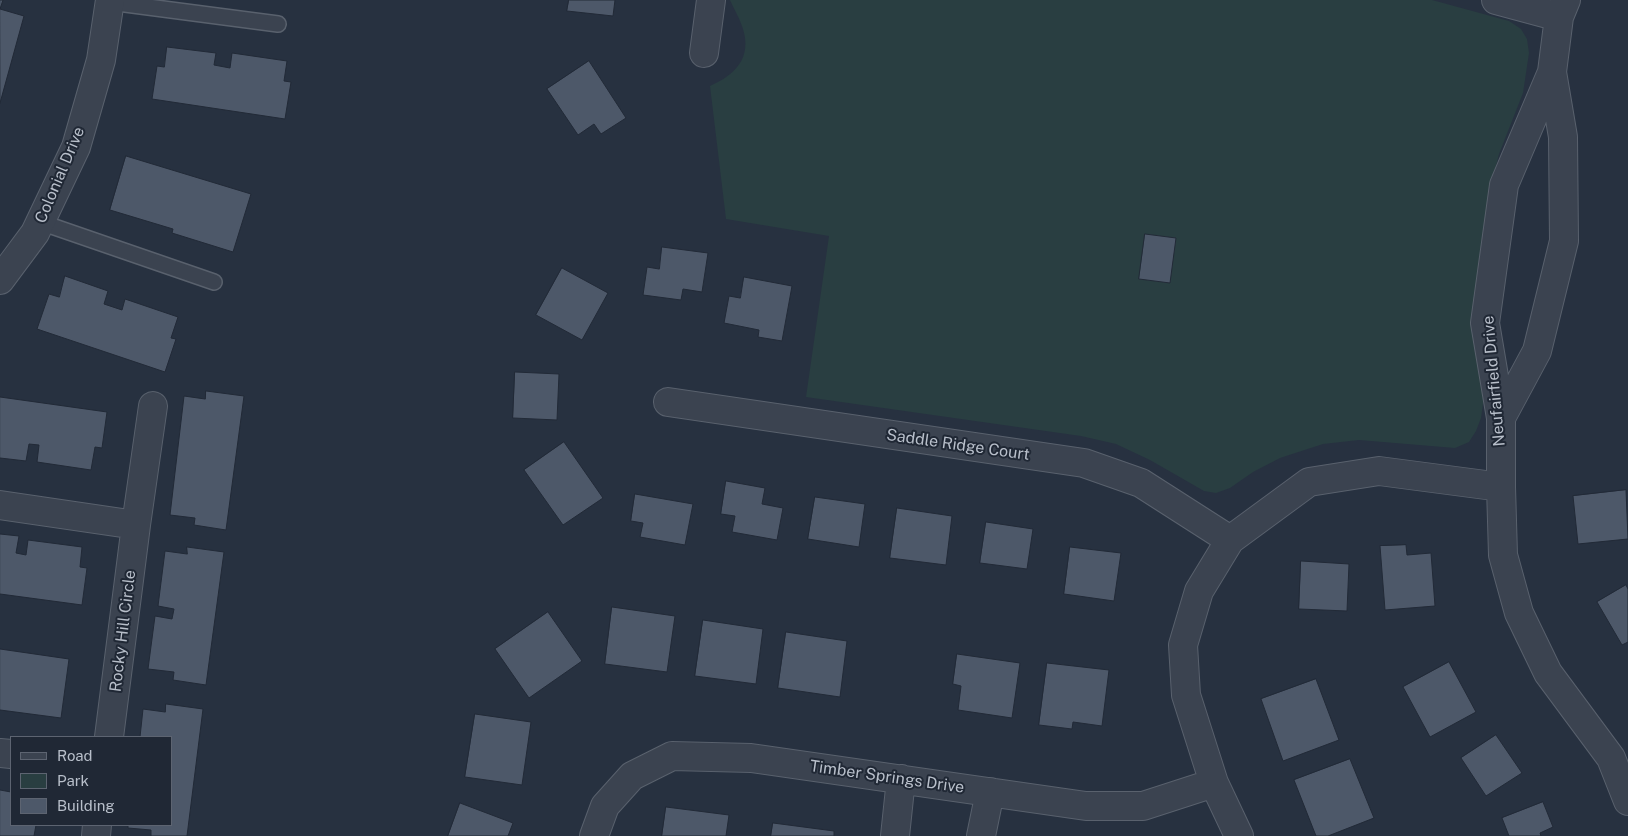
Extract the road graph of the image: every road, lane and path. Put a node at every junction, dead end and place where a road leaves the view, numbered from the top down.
1 (710, 0) edge
2 (1496, 0) edge
3 (110, 1) edge
4 (1563, 8) edge
5 (278, 24) dead end
6 (704, 53) dead end
7 (1552, 72) junction
8 (40, 222) junction
9 (0, 280) edge
10 (214, 282) dead end
11 (668, 402) dead end
12 (153, 406) dead end
13 (1501, 418) junction
14 (1501, 487) junction
15 (0, 505) edge
16 (136, 525) junction
17 (1230, 540) junction
18 (109, 736) edge
19 (901, 779) junction
20 (1214, 783) junction
21 (990, 792) junction
22 (1628, 801) edge
23 (594, 836) edge
24 (896, 836) edge
25 (981, 836) edge
26 (1238, 836) edge

1 - 6 street
2 - 4 street
3 - 5 lane
3 - 8 street, Colonial Drive
4 - 7 street, Neufairfield Drive
7 - 13 street, Neufairfield Drive
7 - 13 street
8 - 9 street, Colonial Drive
8 - 10 lane
11 - 17 street, Saddle Ridge Court
12 - 16 street, Rocky Hill Circle
13 - 14 street, Neufairfield Drive
14 - 17 street
14 - 22 street, Neufairfield Drive
15 - 16 street
16 - 18 street, Rocky Hill Circle
17 - 20 street
19 - 21 street, Timber Springs Drive
19 - 23 street, Timber Springs Drive
19 - 24 street
20 - 21 street, Timber Springs Drive
20 - 26 street
21 - 25 street

